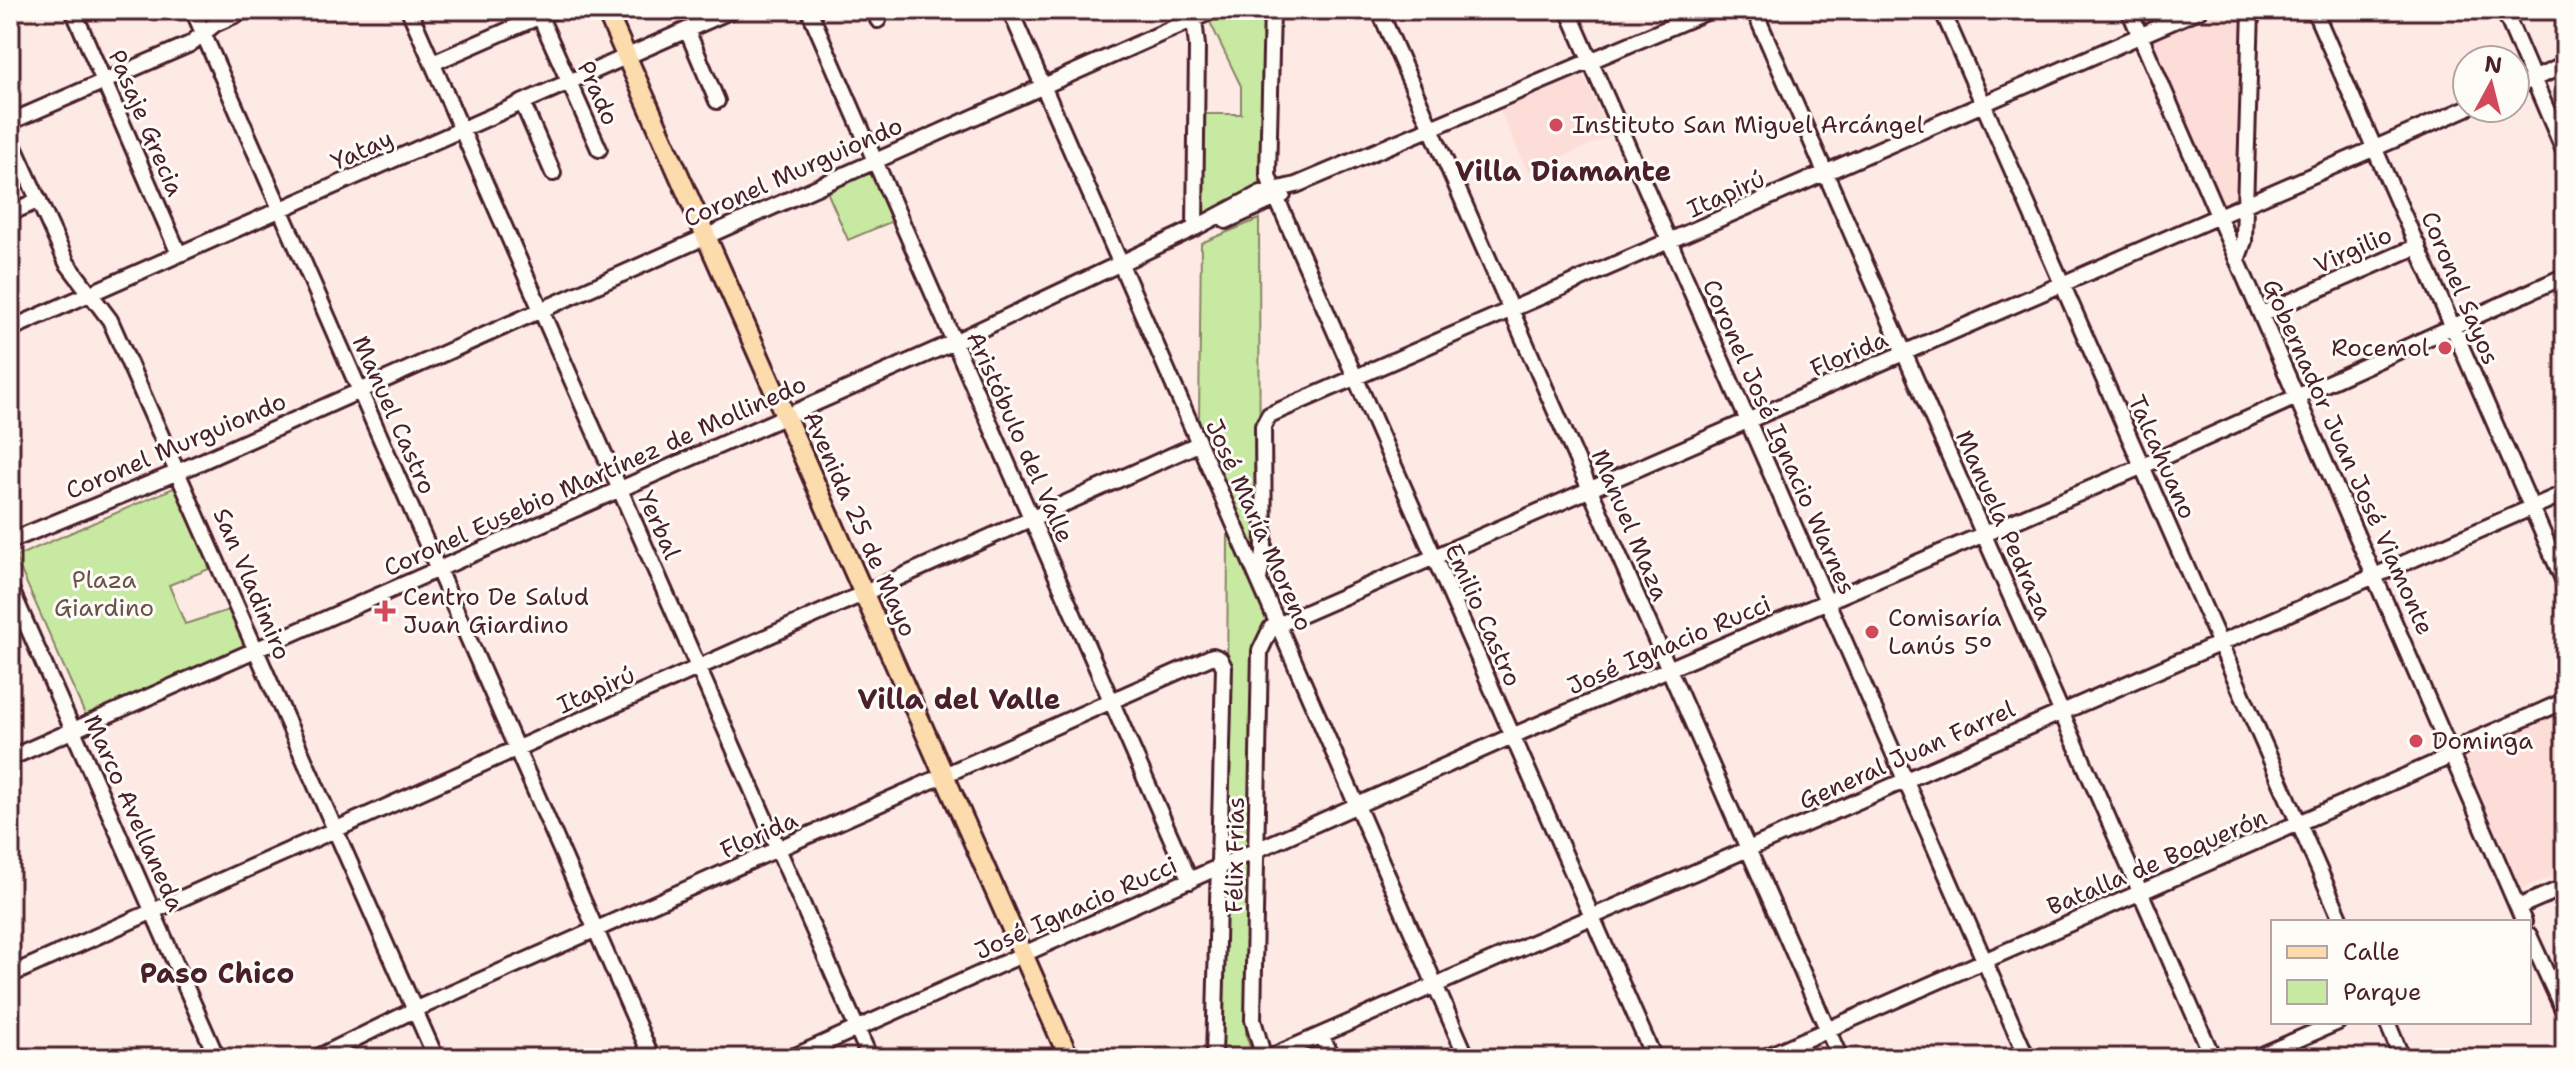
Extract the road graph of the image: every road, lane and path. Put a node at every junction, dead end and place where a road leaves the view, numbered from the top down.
1 (73, 10) edge
2 (193, 10) edge
3 (246, 10) edge
4 (409, 10) edge
5 (606, 10) edge
6 (732, 10) edge
7 (809, 10) edge
8 (1010, 10) edge
9 (1214, 10) edge
10 (1272, 10) edge
11 (1379, 10) edge
12 (1568, 10) edge
13 (1711, 10) edge
14 (1754, 10) edge
15 (1942, 10) edge
16 (2129, 10) edge
17 (2199, 10) edge
18 (2251, 10) edge
19 (2314, 10) edge
20 (2504, 10) edge
21 (544, 12) edge
22 (1195, 14) edge
23 (687, 30) junction
24 (203, 33) junction
25 (2140, 36) junction
26 (627, 57) junction
27 (1590, 61) junction
28 (433, 63) junction
29 (2565, 65) edge
30 (2533, 79) junction
31 (105, 82) junction
32 (569, 83) junction
33 (1044, 86) junction
34 (717, 101) dead end
35 (523, 104) junction
36 (1984, 106) junction
37 (2451, 115) edge
38 (10, 122) edge
39 (1431, 128) junction
40 (463, 129) junction
41 (10, 138) edge
42 (599, 149) dead end
43 (2375, 149) junction
44 (2565, 153) edge
45 (875, 160) junction
46 (553, 173) dead end
47 (1826, 173) junction
48 (1275, 194) junction
49 (39, 200) junction
50 (2244, 205) junction
51 (280, 210) junction
52 (10, 213) edge
53 (2219, 216) junction
54 (1195, 228) junction
55 (706, 234) junction
56 (1670, 243) junction
57 (2418, 246) junction
58 (179, 254) junction
59 (2237, 260) junction
60 (1121, 262) junction
61 (2565, 276) edge
62 (2062, 286) junction
63 (92, 293) junction
64 (542, 310) junction
65 (1513, 312) junction
66 (2262, 314) junction
67 (2452, 326) junction
68 (10, 329) edge
69 (954, 342) junction
70 (1905, 355) junction
71 (1355, 379) junction
72 (360, 391) junction
73 (2298, 397) junction
74 (786, 417) junction
75 (1747, 421) junction
76 (1198, 444) junction
77 (2143, 466) junction
78 (178, 472) junction
79 (620, 490) junction
80 (1592, 490) junction
81 (2565, 493) edge
82 (2532, 508) junction
83 (1032, 521) junction
84 (1984, 534) junction
85 (10, 541) edge
86 (1435, 559) junction
87 (439, 569) junction
88 (2377, 576) junction
89 (1259, 579) junction
90 (2565, 584) edge
91 (10, 587) edge
92 (864, 595) junction
93 (1826, 600) junction
94 (1278, 624) junction
95 (2221, 645) junction
96 (256, 651) junction
97 (699, 669) junction
98 (1669, 669) junction
99 (2565, 701) edge
100 (1113, 702) junction
101 (2063, 711) junction
102 (74, 730) junction
103 (1512, 736) junction
104 (516, 749) junction
105 (2452, 755) junction
106 (10, 758) edge
107 (945, 776) junction
108 (1905, 780) junction
109 (1357, 806) junction
110 (2298, 825) junction
111 (333, 831) junction
112 (1749, 848) junction
113 (778, 850) junction
114 (1258, 851) junction
115 (1219, 868) junction
116 (1190, 881) junction
117 (2565, 887) edge
118 (2142, 893) junction
119 (2518, 907) junction
120 (153, 910) junction
121 (1591, 917) junction
122 (2341, 920) edge
123 (2523, 920) edge
124 (596, 929) junction
125 (2531, 939) edge
126 (1024, 955) junction
127 (1984, 960) junction
128 (10, 975) edge
129 (1435, 985) junction
130 (414, 1010) junction
131 (2565, 1014) edge
132 (2333, 1024) edge
133 (2388, 1024) edge
134 (857, 1029) junction
135 (1828, 1030) junction
136 (1321, 1035) junction
137 (217, 1058) edge
138 (316, 1058) edge
139 (436, 1058) edge
140 (652, 1058) edge
141 (791, 1058) edge
142 (870, 1058) edge
143 (1069, 1058) edge
144 (1214, 1058) edge
145 (1266, 1058) edge
146 (1332, 1058) edge
147 (1467, 1058) edge
148 (1654, 1058) edge
149 (1763, 1058) edge
150 (1840, 1058) edge
151 (2027, 1058) edge
152 (2213, 1058) edge
153 (2255, 1058) edge
154 (2402, 1058) edge

1 - 31 street, Pasaje Grecia
2 - 24 street, Manuel Castro
3 - 24 street
4 - 28 street, Yerbal
5 - 26 main road, Avenida 25 de Mayo
6 - 23 street, Yatay
7 - 45 street, Aristóbulo del Valle
8 - 33 street, José María Moreno
9 - 22 street, Coronel Murguiondo
10 - 48 street, Emilio Castro
11 - 39 street, Manuel Maza
12 - 27 street, Coronel José Ignacio Warnes
13 - 27 street, Coronel Eusebio Martínez de Mollinedo
14 - 47 street, Manuela Pedraza
15 - 36 street, Talcahuano
16 - 25 street, Gobernador Juan José Viamonte
17 - 25 street, Itapirú
18 - 50 street
19 - 43 street, Coronel Sayos
20 - 30 street
21 - 28 street
21 - 32 street, Prado
22 - 33 street, Coronel Murguiondo
22 - 54 street
23 - 26 street, Yatay
23 - 34 street
24 - 31 street
24 - 51 street, Manuel Castro
25 - 36 street, Itapirú
25 - 53 street, Gobernador Juan José Viamonte
26 - 32 street, Yatay
26 - 55 main road, Avenida 25 de Mayo
27 - 39 street, Coronel Eusebio Martínez de Mollinedo
27 - 56 street, Coronel José Ignacio Warnes
28 - 40 street, Yerbal
29 - 30 street
30 - 44 street
31 - 38 street
31 - 58 street, Pasaje Grecia
32 - 35 street, Yatay
32 - 42 street, Prado
33 - 45 street, Coronel Murguiondo
33 - 60 street, José María Moreno
35 - 40 street, Yatay
35 - 46 street
36 - 47 street, Itapirú
36 - 62 street, Talcahuano
37 - 43 street, Florida
39 - 48 street, Coronel Eusebio Martínez de Mollinedo
39 - 65 street, Manuel Maza
40 - 51 street, Yatay
40 - 64 street, Yerbal
41 - 49 street, San Vladimiro
43 - 50 street, Florida
43 - 57 street, Coronel Sayos
45 - 55 street, Coronel Murguiondo
45 - 69 street, Aristóbulo del Valle
47 - 56 street, Itapirú
47 - 70 street, Manuela Pedraza
48 - 54 street, Coronel Eusebio Martínez de Mollinedo
48 - 71 street, Emilio Castro
49 - 52 street
49 - 63 street, San Vladimiro
50 - 53 street, Florida
50 - 59 street
51 - 58 street, Yatay
51 - 72 street, Manuel Castro
53 - 59 street, Gobernador Juan José Viamonte
53 - 62 street, Florida
54 - 60 street, Coronel Eusebio Martínez de Mollinedo
55 - 64 street, Coronel Murguiondo
55 - 74 main road, Avenida 25 de Mayo
56 - 65 street, Itapirú
56 - 75 street, Coronel José Ignacio Warnes
57 - 66 street, Virgilio
57 - 67 street, Coronel Sayos
58 - 63 street, Yatay
59 - 66 street, Gobernador Juan José Viamonte
60 - 69 street, Coronel Eusebio Martínez de Mollinedo
60 - 76 street, José María Moreno
61 - 67 street, José Ignacio Rucci
62 - 70 street, Florida
62 - 77 street, Talcahuano
63 - 68 street, Yatay
63 - 78 street, San Vladimiro
64 - 72 street, Coronel Murguiondo
64 - 79 street, Yerbal
65 - 71 street, Itapirú
65 - 80 street, Manuel Maza
66 - 73 street, Gobernador Juan José Viamonte
67 - 73 street, José Ignacio Rucci
67 - 82 street, Coronel Sayos
69 - 74 street, Coronel Eusebio Martínez de Mollinedo
69 - 83 street, Aristóbulo del Valle
70 - 75 street, Florida
70 - 84 street, Manuela Pedraza
71 - 86 street, Emilio Castro
71 - 89 street, Itapirú
72 - 78 street, Coronel Murguiondo
72 - 87 street, Manuel Castro
73 - 77 street, José Ignacio Rucci
73 - 88 street, Gobernador Juan José Viamonte
74 - 79 street, Coronel Eusebio Martínez de Mollinedo
74 - 92 main road, Avenida 25 de Mayo
75 - 80 street, Florida
75 - 93 street, Coronel José Ignacio Warnes
76 - 83 street, Itapirú
76 - 89 street, José María Moreno
77 - 84 street, José Ignacio Rucci
77 - 95 street, Talcahuano
78 - 85 street, Coronel Murguiondo
78 - 96 street, San Vladimiro
79 - 87 street, Coronel Eusebio Martínez de Mollinedo
79 - 97 street, Yerbal
80 - 86 street, Florida
80 - 98 street, Manuel Maza
81 - 82 street, General Juan Farrel
82 - 88 street, General Juan Farrel
82 - 90 street, Coronel Sayos
83 - 92 street, Itapirú
83 - 100 street, Aristóbulo del Valle
84 - 93 street, José Ignacio Rucci
84 - 101 street, Manuela Pedraza
86 - 94 street, Florida
86 - 103 street, Emilio Castro
87 - 96 street, Coronel Eusebio Martínez de Mollinedo
87 - 104 street, Manuel Castro
88 - 95 street, General Juan Farrel
88 - 105 street, Gobernador Juan José Viamonte
89 - 94 street, José María Moreno
91 - 102 street, Marco Avellaneda
92 - 97 street, Itapirú
92 - 107 main road, Avenida 25 de Mayo
93 - 98 street, José Ignacio Rucci
93 - 108 street, Coronel José Ignacio Warnes
94 - 109 street, José María Moreno
94 - 114 street, Félix Frias
95 - 101 street, General Juan Farrel
95 - 110 street, Talcahuano
96 - 102 street, Coronel Eusebio Martínez de Mollinedo
96 - 111 street, San Vladimiro
97 - 104 street, Itapirú
97 - 113 street, Yerbal
98 - 103 street, José Ignacio Rucci
98 - 112 street, Manuel Maza
99 - 105 street, Batalla de Boquerón
100 - 107 street, Florida
100 - 115 street, Florida
100 - 116 street, Aristóbulo del Valle
101 - 108 street, General Juan Farrel
101 - 118 street, Manuela Pedraza
102 - 106 street, Coronel Eusebio Martínez de Mollinedo
102 - 120 street, Marco Avellaneda
103 - 109 street, José Ignacio Rucci
103 - 121 street, Emilio Castro
104 - 111 street, Itapirú
104 - 124 street, Manuel Castro
105 - 110 street, Batalla de Boquerón
105 - 119 street, Gobernador Juan José Viamonte
107 - 113 street, Florida
107 - 126 main road, Avenida 25 de Mayo
108 - 112 street, General Juan Farrel
108 - 127 street, Coronel José Ignacio Warnes
109 - 114 street, José Ignacio Rucci
109 - 129 street, José María Moreno
110 - 118 street, Batalla de Boquerón
110 - 122 street, Talcahuano
111 - 120 street, Itapirú
111 - 130 street, San Vladimiro
112 - 121 street, General Juan Farrel
112 - 135 street, Manuel Maza
113 - 124 street, Florida
113 - 134 street, Yerbal
114 - 115 street, José Ignacio Rucci
114 - 145 street, Félix Frias
115 - 116 street, José Ignacio Rucci
115 - 144 street
116 - 126 street, José Ignacio Rucci
117 - 119 street
118 - 127 street, Batalla de Boquerón
118 - 152 street, Manuela Pedraza
119 - 123 street, Gobernador Juan José Viamonte
120 - 128 street, Itapirú
120 - 137 street, Marco Avellaneda
121 - 129 street, General Juan Farrel
121 - 148 street, Emilio Castro
124 - 130 street, Florida
124 - 140 street, Manuel Castro
125 - 131 street
126 - 134 street, José Ignacio Rucci
126 - 143 main road, Avenida 25 de Mayo
127 - 135 street, Batalla de Boquerón
127 - 151 street, Coronel José Ignacio Warnes
129 - 136 street, General Juan Farrel
129 - 147 street, José María Moreno
130 - 138 street, Florida
130 - 139 street, San Vladimiro
132 - 153 street
133 - 154 street
134 - 141 street, José Ignacio Rucci
134 - 142 street, Yerbal
135 - 149 street, Batalla de Boquerón
135 - 150 street, Manuel Maza
136 - 145 street, General Juan Farrel
136 - 146 street

